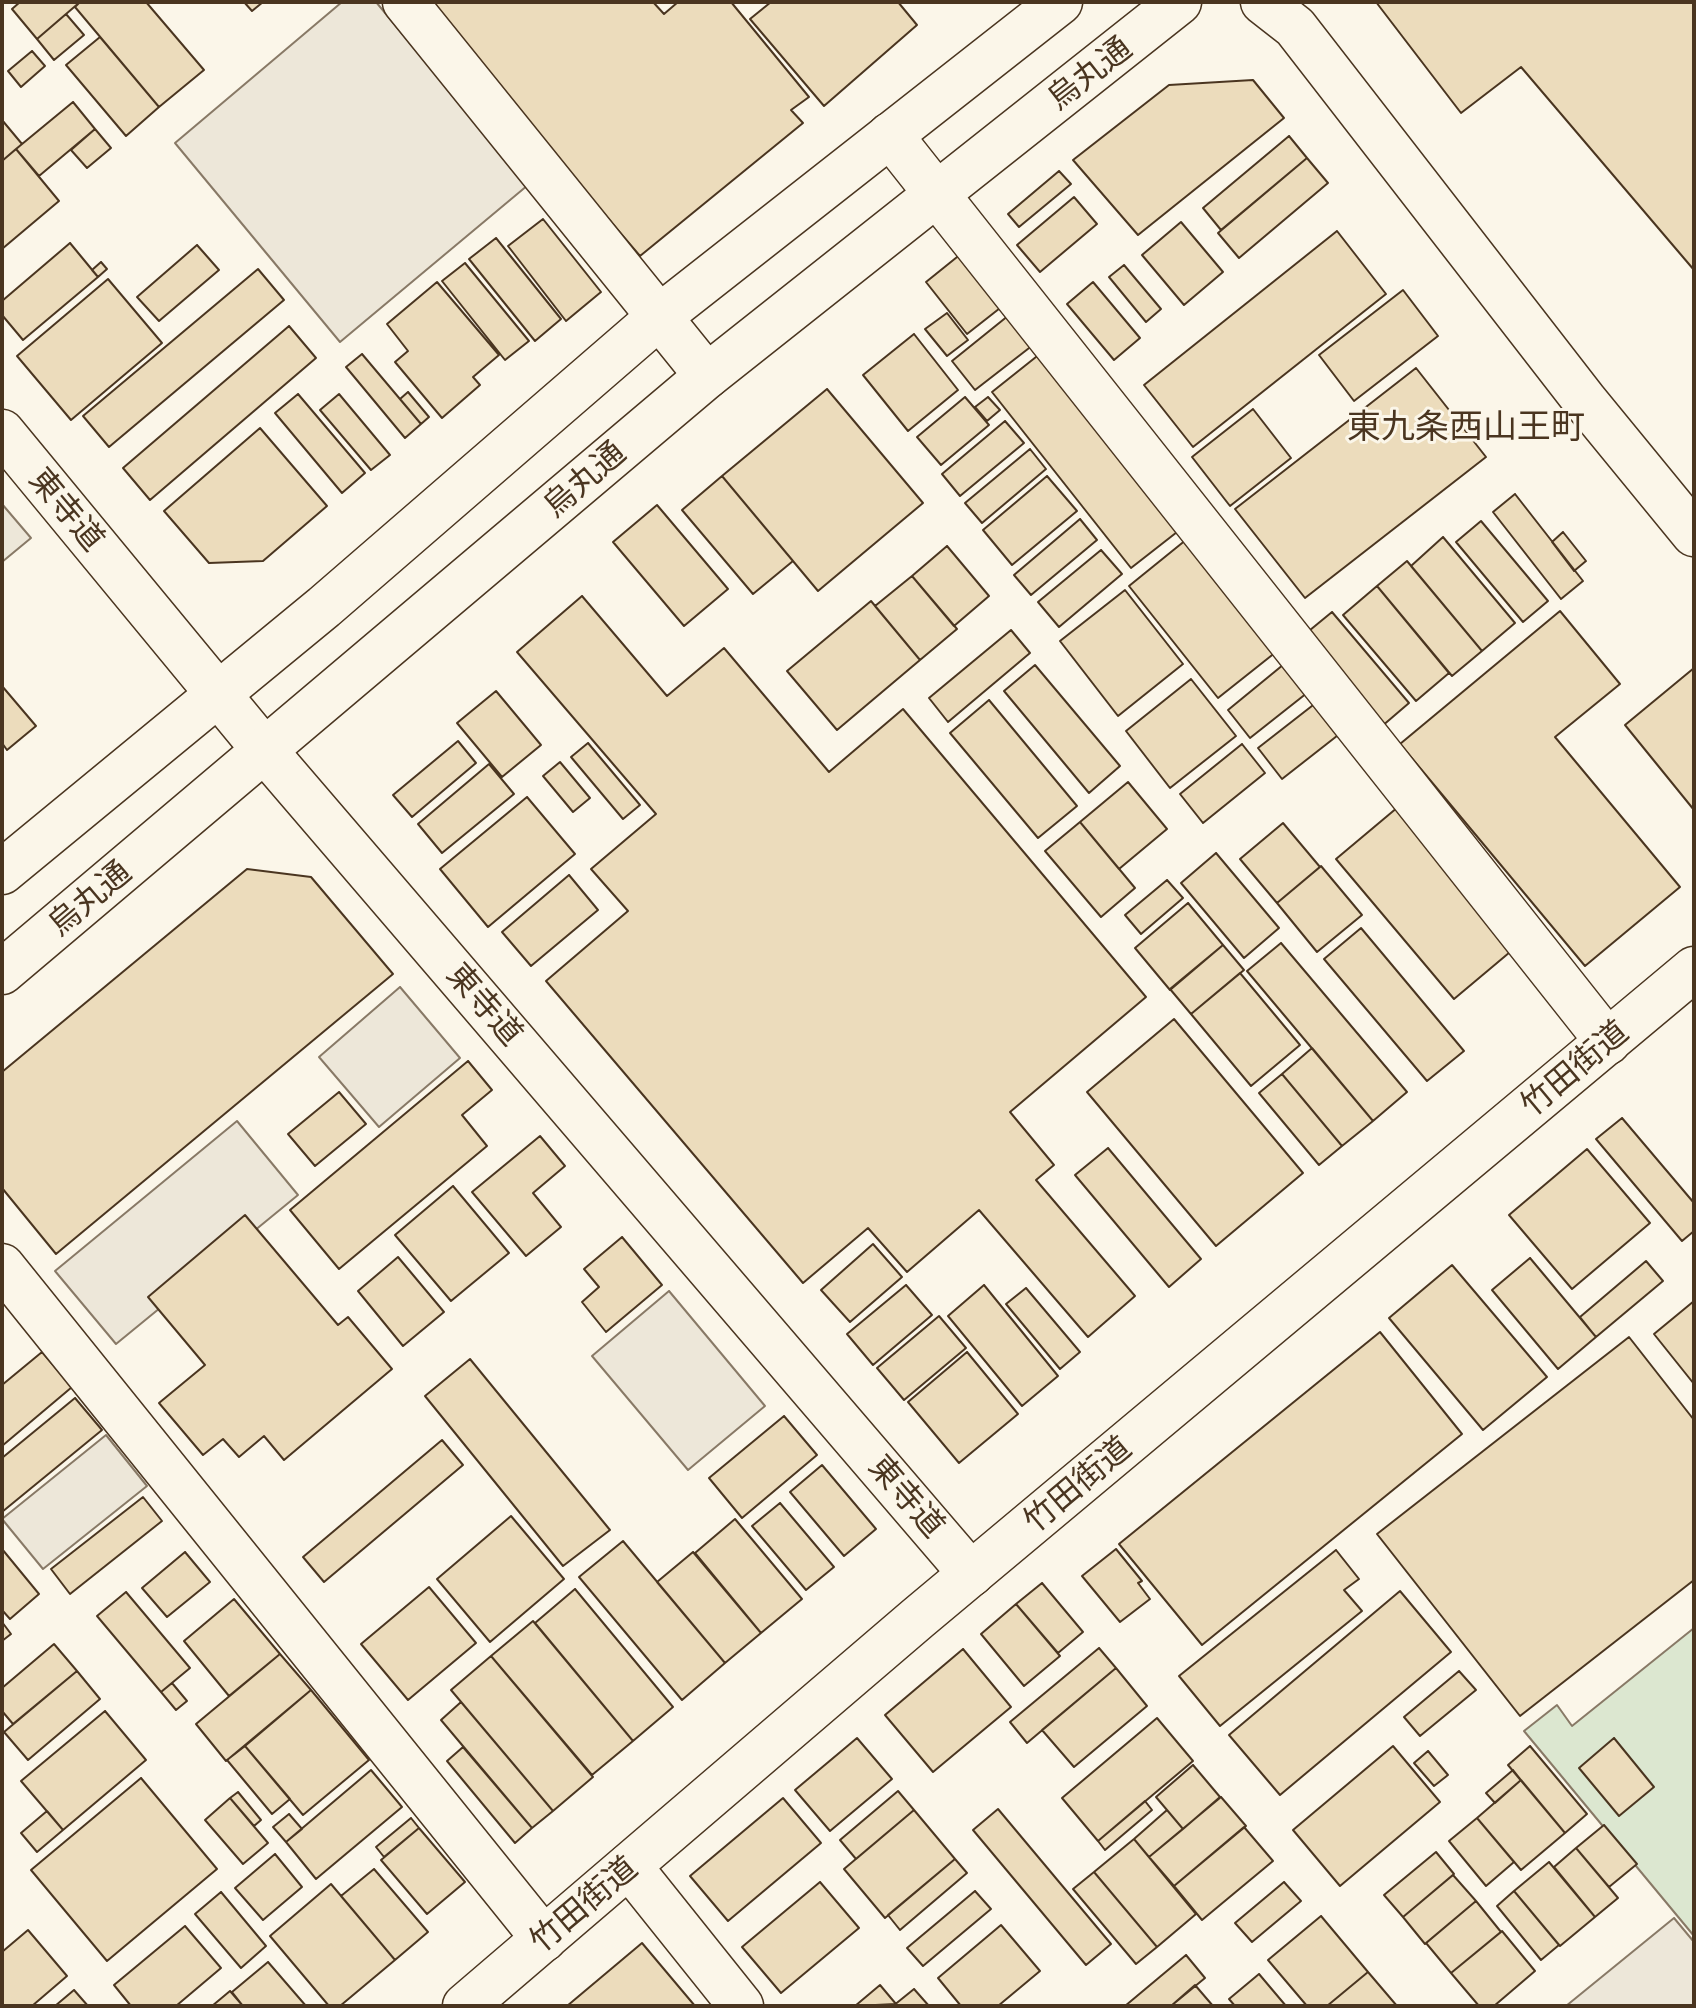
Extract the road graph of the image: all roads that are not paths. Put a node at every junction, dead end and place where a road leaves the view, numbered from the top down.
1 (405, 2) edge
2 (1060, 2) edge
3 (1179, 2) edge
4 (1263, 2) edge
5 (890, 135) junction
6 (937, 194) junction
7 (659, 317) junction
8 (707, 376) junction
9 (2, 432) edge
10 (1694, 534) edge
11 (220, 695) junction
12 (266, 752) junction
13 (2, 872) edge
14 (1694, 969) edge
15 (2, 972) edge
16 (1608, 1042) junction
17 (2, 1266) edge
18 (971, 1574) junction
19 (629, 1866) junction
20 (544, 1939) junction
21 (465, 2006) edge
22 (741, 2006) edge

1 - 7 street
2 - 5 street
3 - 6 street, 烏丸通
4 - 10 street
5 - 6 street
5 - 7 street
6 - 8 street, 烏丸通
6 - 16 street
7 - 8 street
7 - 11 street
8 - 12 street, 烏丸通
9 - 11 street, 東寺道
11 - 12 street, 東寺道
11 - 13 street
12 - 15 street, 烏丸通
12 - 18 street, 東寺道
14 - 16 street, 竹田街道
16 - 18 street, 竹田街道
17 - 20 street
18 - 19 street, 竹田街道
19 - 20 street, 竹田街道
19 - 22 street
20 - 21 street, 竹田街道

